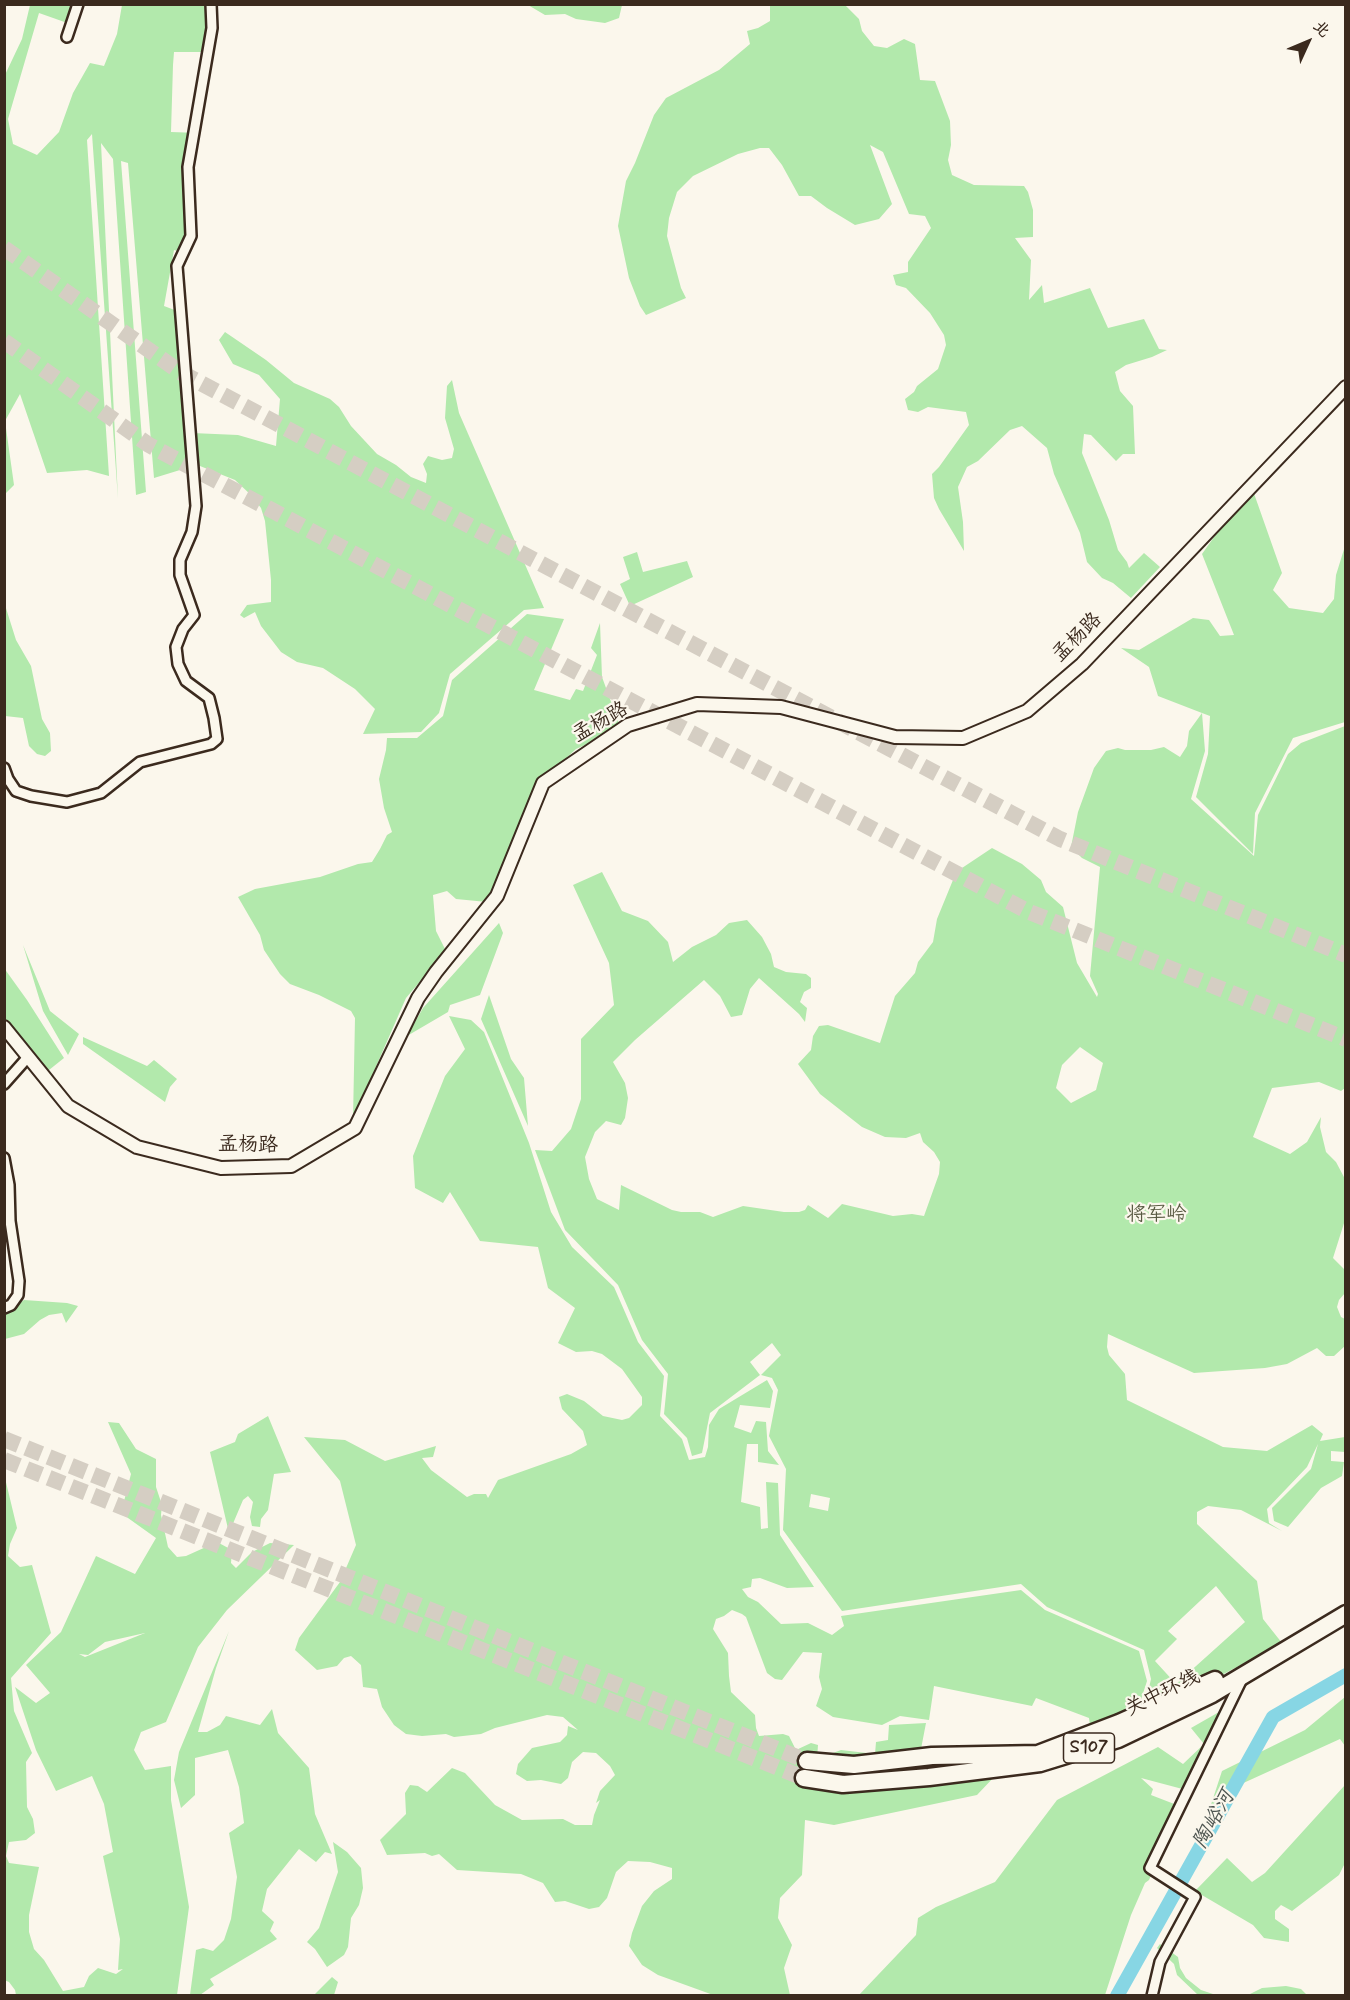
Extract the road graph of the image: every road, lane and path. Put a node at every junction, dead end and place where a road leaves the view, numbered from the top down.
1 (78, 4) edge
2 (211, 4) edge
3 (67, 37) dead end
4 (1346, 387) edge
5 (4, 768) edge
6 (4, 1027) edge
7 (28, 1057) junction
8 (4, 1084) edge
9 (4, 1158) edge
10 (4, 1308) edge
11 (1346, 1603) edge
12 (1346, 1614) edge
13 (1244, 1675) junction
14 (807, 1761) tunnel mouth
15 (804, 1778) tunnel mouth
16 (1152, 1995) edge

1 - 3 street
2 - 5 street
4 - 7 main road, 孟杨路
6 - 7 main road, 孟杨路
7 - 8 street
9 - 10 street
11 - 14 highway, 关中环线 / S107
12 - 13 highway, 关中环线 / S107
13 - 15 highway, 关中环线 / S107
13 - 16 street

